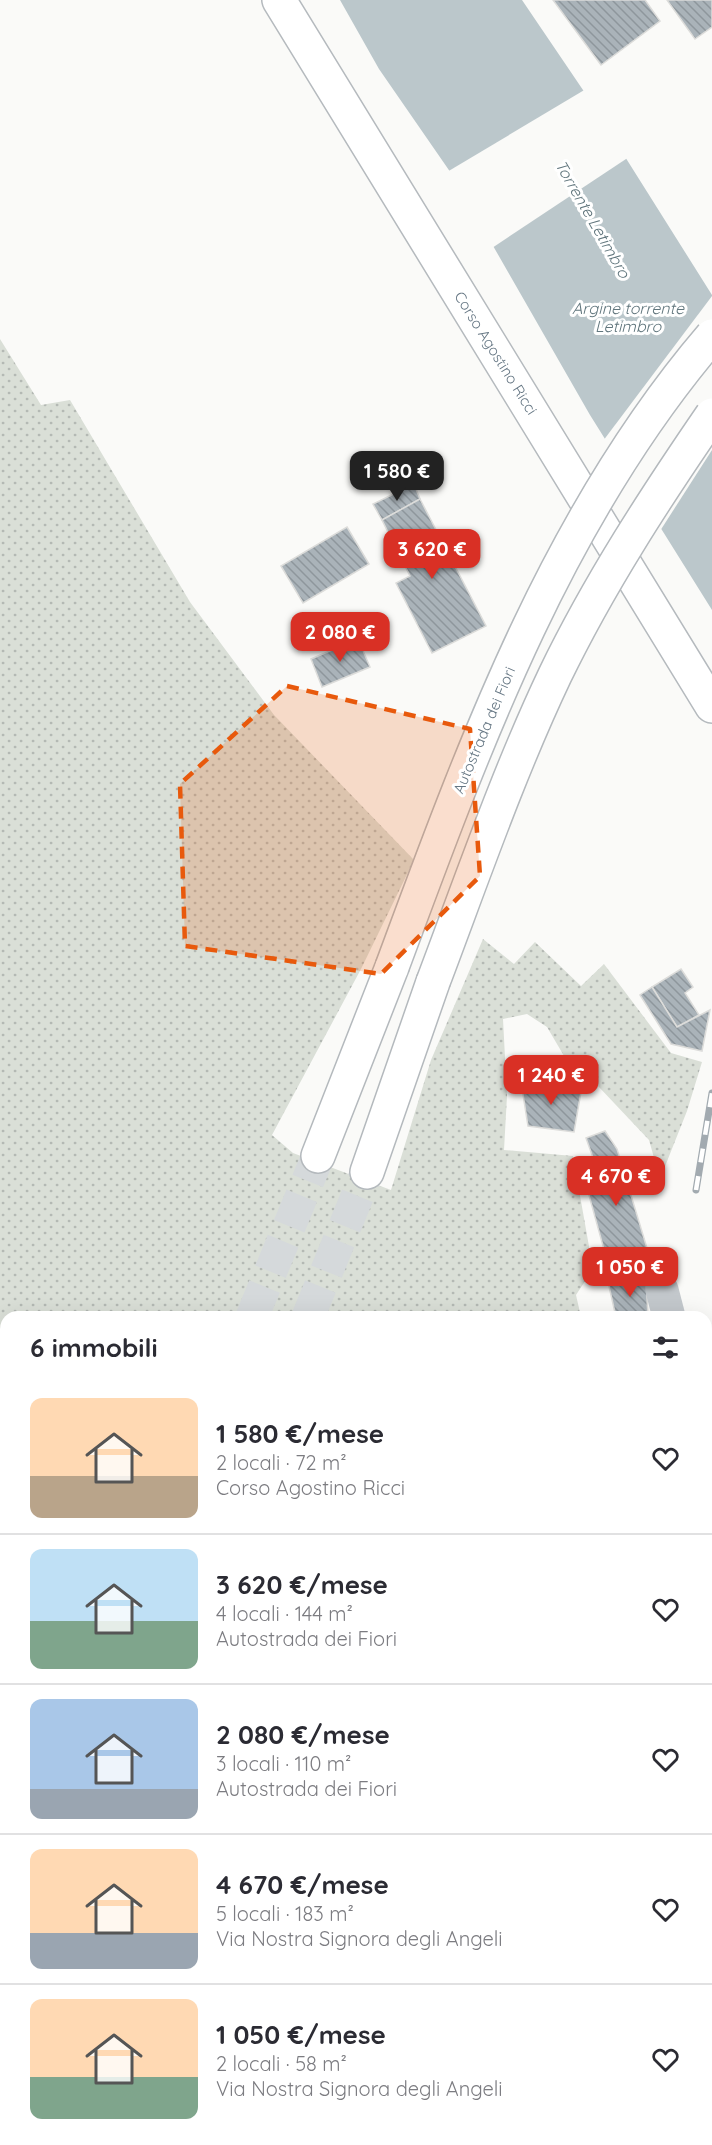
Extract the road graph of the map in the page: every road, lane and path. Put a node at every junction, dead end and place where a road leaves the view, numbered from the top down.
1 (279, 0) edge
2 (712, 336) edge
3 (712, 415) edge
4 (712, 706) edge
5 (318, 1156) tunnel mouth
6 (367, 1172) tunnel mouth

1 - 4 main road, Corso Agostino Ricci
2 - 5 main road, Autostrada dei Fiori, bridge
3 - 6 main road, bridge

